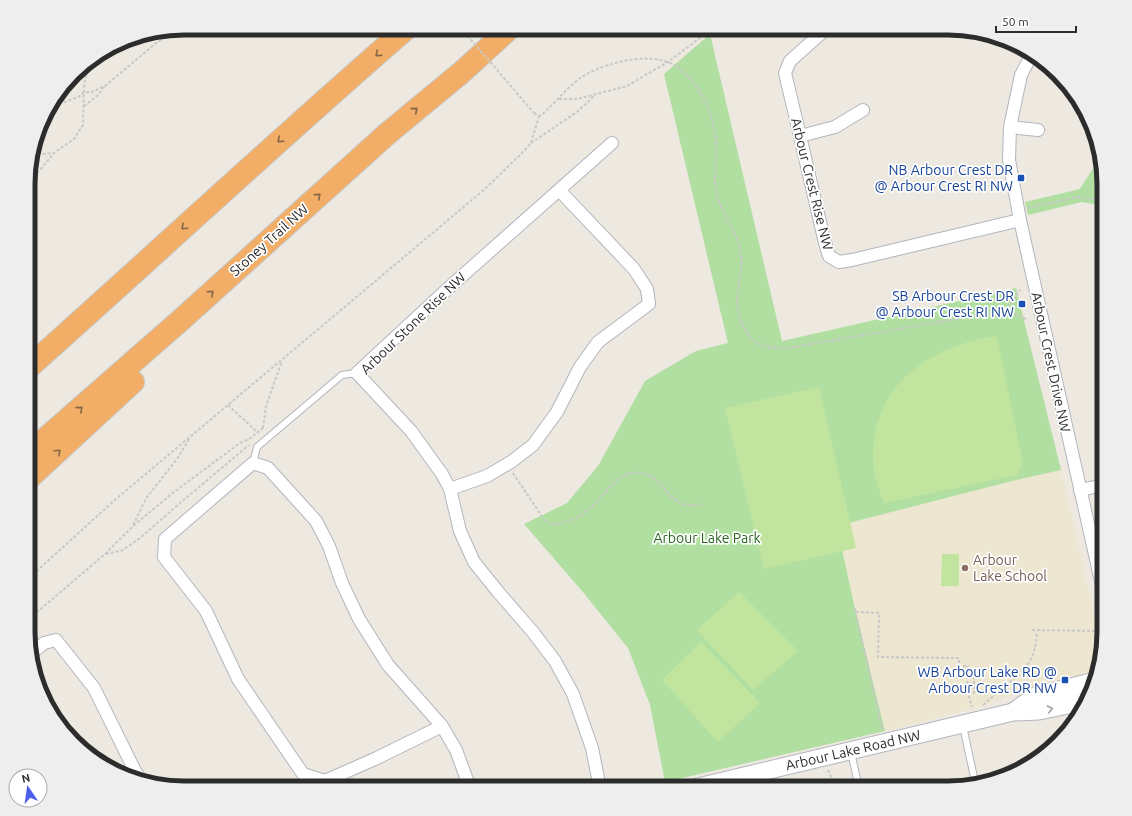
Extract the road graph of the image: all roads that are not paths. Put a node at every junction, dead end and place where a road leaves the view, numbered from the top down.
1 (399, 35) edge
2 (502, 35) edge
3 (819, 35) edge
4 (1030, 59) edge
5 (863, 110) dead end
6 (1010, 127) junction
7 (1038, 130) dead end
8 (800, 136) junction
9 (612, 143) dead end
10 (559, 190) junction
11 (1022, 215) junction
12 (154, 255) junction
13 (182, 319) junction
14 (35, 348) edge
15 (35, 361) edge
16 (357, 373) junction
17 (35, 448) edge
18 (253, 463) junction
19 (35, 472) edge
20 (1097, 486) edge
21 (450, 489) junction
22 (1080, 490) junction
23 (1097, 564) edge
24 (36, 650) edge
25 (1088, 683) edge
26 (1079, 703) edge
27 (1013, 712) junction
28 (962, 724) junction
29 (442, 726) junction
30 (850, 751) junction
31 (137, 773) edge
32 (975, 778) edge
33 (467, 781) edge
34 (599, 781) edge
35 (724, 781) edge
36 (857, 781) edge

1 -> 12 highway
13 -> 2 highway, Stoney Trail NW
3 - 8 street, Arbour Crest Rise NW
4 - 6 street, Arbour Crest Drive NW
5 - 8 street
6 - 7 street
6 - 11 street, Arbour Crest Drive NW
8 - 11 street, Arbour Crest Rise NW
9 - 10 street, Arbour Stone Rise NW
10 - 16 street, Arbour Stone Rise NW
10 - 21 street
11 - 22 street, Arbour Crest Drive NW
12 - 14 highway
12 - 15 highway
17 -> 13 highway, Stoney Trail NW
19 -> 13 highway
16 - 18 lane
16 - 21 street, Arbour Stone Rise NW
18 - 29 street
18 - 29 street
20 - 22 street
21 - 34 street, Arbour Stone Rise NW
22 - 23 street, Arbour Crest Drive NW
24 - 31 street
25 - 27 street, Arbour Lake Road NW
27 -> 26 street, Arbour Lake Road NW
27 - 28 street, Arbour Lake Road NW
28 - 30 street, Arbour Lake Road NW
28 - 32 lane
29 - 33 street
30 - 35 street, Arbour Lake Road NW
30 - 36 lane

